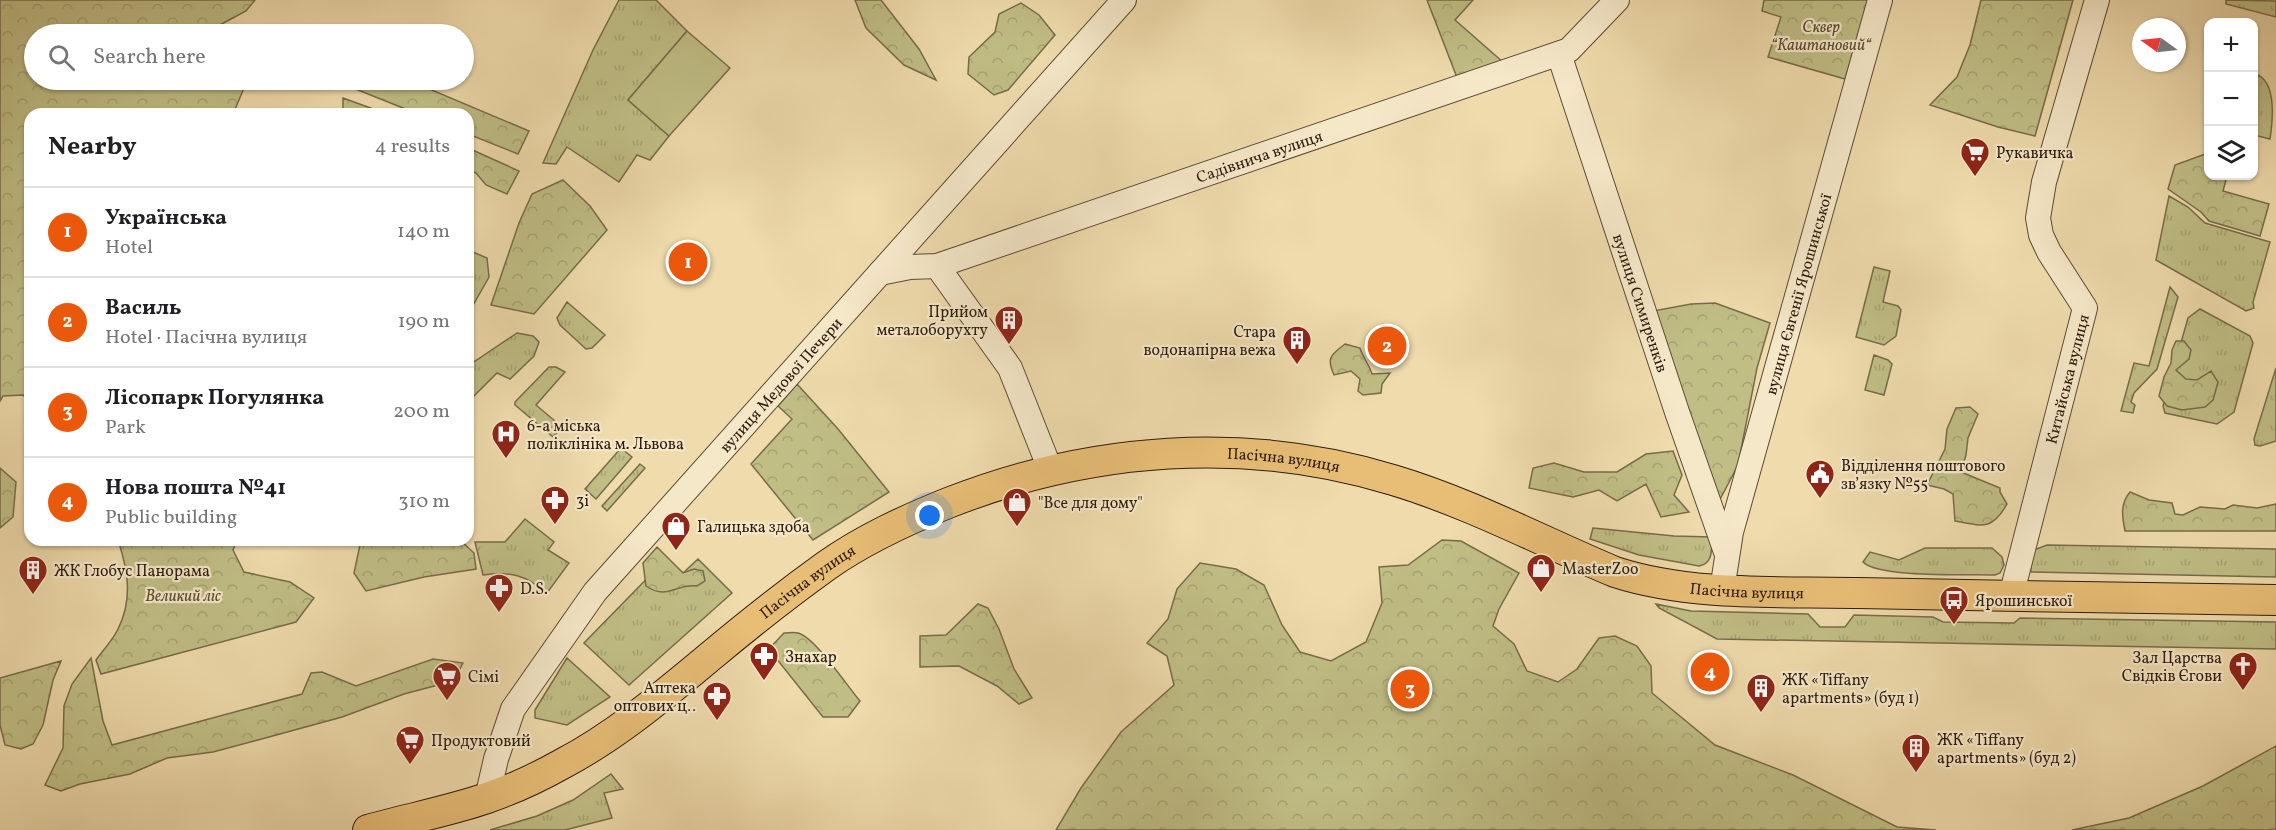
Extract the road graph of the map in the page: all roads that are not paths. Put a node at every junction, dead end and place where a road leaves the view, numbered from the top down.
1 (1124, 0) edge
2 (1617, 0) edge
3 (1880, 0) edge
4 (2097, 0) edge
5 (1559, 54) junction
6 (938, 266) junction
7 (880, 273) junction
8 (1050, 469) junction
9 (1726, 554) junction
10 (1722, 590) junction
11 (2011, 596) junction
12 (2276, 600) edge
13 (487, 798) junction
14 (368, 830) edge

1 - 7 street, вулиця Медової Печери
2 - 5 street, Садівнича вулиця
3 - 9 street, вулиця Євгенії Ярошинської
4 - 11 street, Китайська вулиця
5 - 6 street, Садівнича вулиця
5 - 9 street, вулиця Симиренків
6 - 7 street, Садівнича вулиця
6 - 8 street
7 - 13 street, вулиця Медової Печери
8 - 10 main road, Пасічна вулиця
8 - 13 main road, Пасічна вулиця
9 - 10 street, вулиця Євгенії Ярошинської
10 - 11 main road, Пасічна вулиця
11 - 12 main road, Пасічна вулиця
13 - 14 main road, Пасічна вулиця

